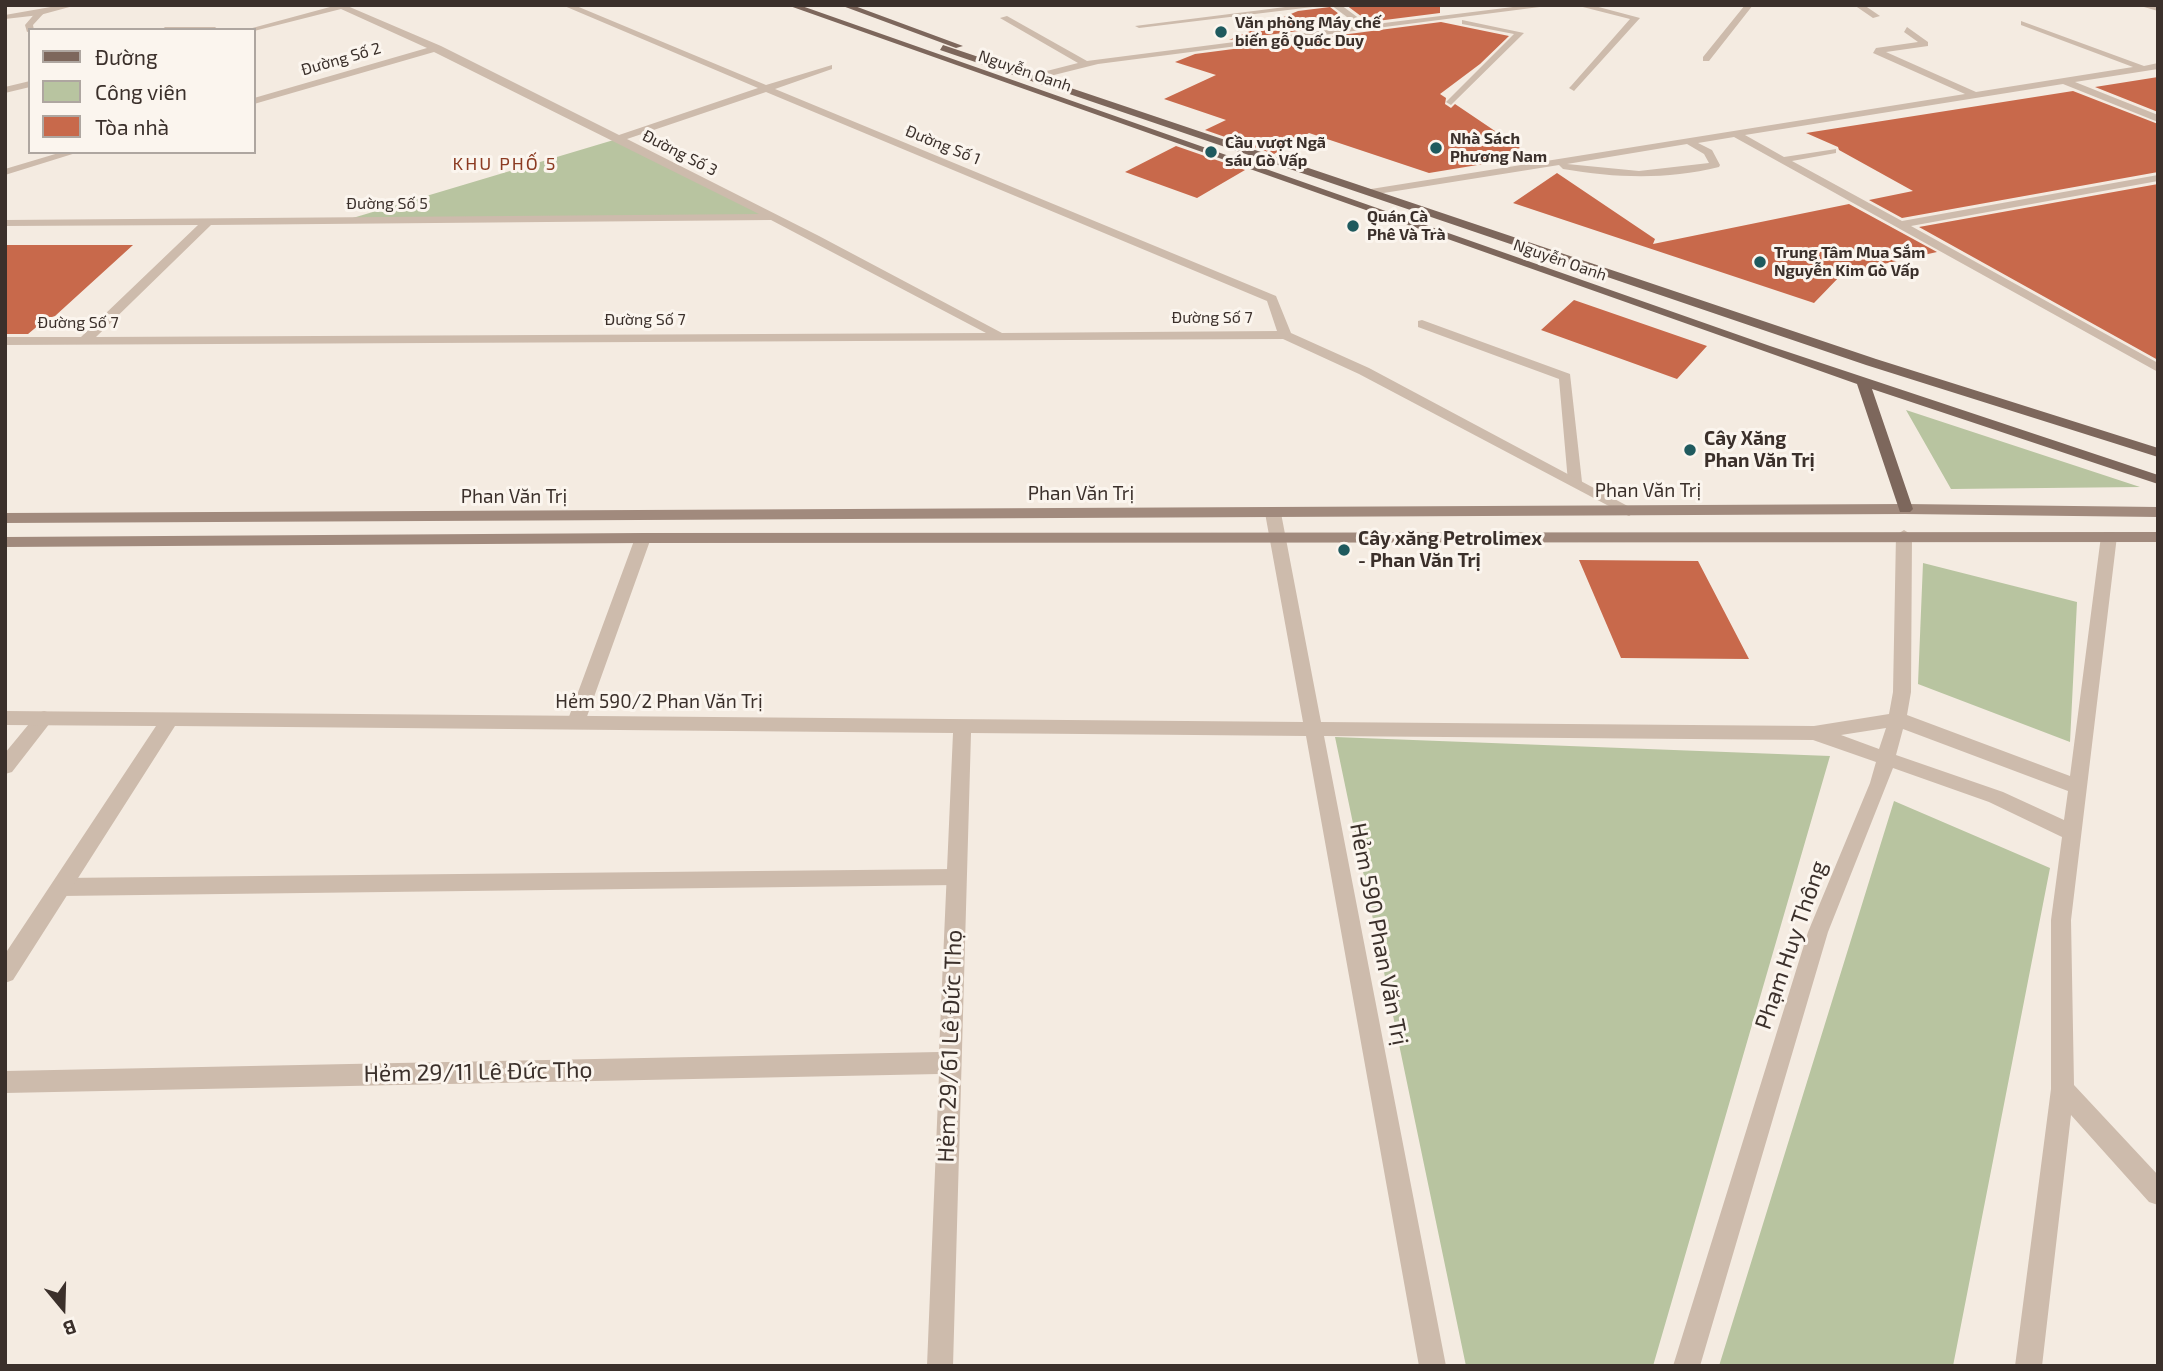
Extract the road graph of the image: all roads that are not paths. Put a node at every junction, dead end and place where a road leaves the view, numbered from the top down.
1 (73, 5) edge
2 (330, 5) edge
3 (566, 5) edge
4 (775, 5) edge
5 (791, 5) edge
6 (820, 5) edge
7 (844, 5) edge
8 (1325, 5) edge
9 (1335, 5) edge
10 (1477, 5) edge
11 (1551, 5) edge
12 (1579, 5) edge
13 (1749, 5) edge
14 (1858, 5) edge
15 (2147, 5) edge
16 (345, 6) edge
17 (2158, 9) edge
18 (40, 13) junction
19 (1489, 13) junction
20 (1876, 16) dead end
21 (5, 17) edge
22 (1004, 18) dead end
23 (1448, 19) junction
24 (2024, 23) dead end
25 (1139, 26) dead end
26 (30, 28) edge
27 (256, 28) edge
28 (1367, 28) junction
29 (1907, 30) dead end
30 (438, 48) junction
31 (973, 56) junction
32 (1706, 59) dead end
33 (953, 63) junction
34 (1085, 64) junction
35 (829, 66) dead end
36 (2158, 66) edge
37 (2144, 68) junction
38 (1034, 77) junction
39 (2063, 81) junction
40 (28, 84) edge
41 (1574, 88) dead end
42 (5, 90) edge
43 (764, 90) junction
44 (1974, 95) junction
45 (256, 100) edge
46 (1451, 103) dead end
47 (2158, 119) edge
48 (1734, 134) junction
49 (617, 139) junction
50 (1690, 142) junction
51 (1832, 151) dead end
52 (67, 154) edge
53 (1782, 160) junction
54 (1546, 163) junction
55 (5, 172) edge
56 (2158, 178) edge
57 (1371, 192) junction
58 (769, 217) junction
59 (206, 222) junction
60 (5, 223) edge
61 (1900, 225) junction
62 (1422, 324) dead end
63 (999, 335) junction
64 (1285, 335) junction
65 (5, 341) edge
66 (84, 341) junction
67 (2158, 368) edge
68 (1863, 383) junction
69 (2158, 453) edge
70 (2158, 480) edge
71 (1575, 482) junction
72 (1905, 509) junction
73 (1629, 511) junction
74 (2158, 512) edge
75 (1273, 513) junction
76 (5, 518) edge
77 (1903, 535) junction
78 (1278, 536) junction
79 (2109, 536) junction
80 (2158, 537) edge
81 (643, 538) junction
82 (5, 542) edge
83 (5, 718) edge
84 (44, 718) junction
85 (170, 719) junction
86 (1897, 719) junction
87 (576, 722) junction
88 (962, 725) junction
89 (1313, 729) junction
90 (1814, 733) junction
91 (1886, 760) junction
92 (5, 767) edge
93 (2078, 786) junction
94 (2072, 833) junction
95 (956, 877) junction
96 (61, 887) junction
97 (5, 973) edge
98 (950, 1063) junction
99 (5, 1082) edge
100 (2063, 1089) junction
101 (2158, 1193) edge
102 (940, 1366) edge
103 (1433, 1366) edge
104 (1686, 1366) edge
105 (2028, 1366) edge

1 - 18 street
2 - 16 street, Đường Số 3
3 - 43 street, Đường Số 1
4 - 33 main road, Nguyễn Oanh
5 - 33 main road, Nguyễn Oanh
6 - 31 main road, Nguyễn Oanh
7 - 31 main road, Nguyễn Oanh
8 - 25 street
9 - 28 street
10 - 19 street
11 - 19 street
12 - 41 street
13 - 32 street
14 - 20 street
15 - 17 street
16 - 27 street
16 - 30 street, Đường Số 3
18 - 21 street
18 - 26 street
19 - 23 street
22 - 34 street
23 - 28 street
23 - 46 street
24 - 37 street
28 - 34 street
29 - 44 street
30 - 45 street, Đường Số 2
30 - 49 street, Đường Số 3
31 - 38 main road, Nguyễn Oanh
33 - 68 main road, Nguyễn Oanh
34 - 38 street
35 - 43 street
36 - 37 street
37 - 39 street
38 - 57 main road, Nguyễn Oanh
39 - 44 street
39 - 47 street
40 - 42 street
43 - 49 street
43 - 64 street, Đường Số 1
44 - 48 street
48 - 50 street
48 - 53 street
49 - 58 street, Đường Số 3
50 - 54 street
50 - 54 street
51 - 53 street
52 - 55 street
53 - 61 street
54 - 57 street
56 - 61 street
57 - 69 main road, Nguyễn Oanh
58 - 59 street, Đường Số 5
58 - 63 street, Đường Số 3
59 - 60 street, Đường Số 5
59 - 66 street
61 - 67 street
62 - 71 street
63 - 64 street, Đường Số 7
63 - 66 street, Đường Số 7
64 - 71 street
65 - 66 street, Đường Số 7
68 - 70 main road, Nguyễn Oanh
68 - 72 main road
71 - 73 street
72 - 73 main road, Phan Văn Trị
72 - 74 main road, Phan Văn Trị
73 - 75 main road, Phan Văn Trị
75 - 76 main road, Phan Văn Trị
75 - 78 street, Hẻm 590 Phan Văn Trị
77 - 78 main road
77 - 79 main road
77 - 86 street, Phạm Huy Thông
78 - 81 main road
78 - 89 street, Hẻm 590 Phan Văn Trị
79 - 80 main road
79 - 93 street
81 - 82 main road
81 - 87 street
83 - 84 street, Hẻm 590/2 Phan Văn Trị
84 - 85 street, Hẻm 590/2 Phan Văn Trị
84 - 92 street
85 - 87 street, Hẻm 590/2 Phan Văn Trị
85 - 96 street
86 - 90 street
86 - 91 street, Phạm Huy Thông
86 - 93 street
87 - 88 street, Hẻm 590/2 Phan Văn Trị
88 - 89 street, Hẻm 590/2 Phan Văn Trị
88 - 95 street, Hẻm 29/61 Lê Đức Thọ
89 - 90 street, Hẻm 590/2 Phan Văn Trị
89 - 103 street, Hẻm 590 Phan Văn Trị
90 - 91 street
91 - 94 street
91 - 104 street, Phạm Huy Thông
93 - 94 street
94 - 100 street
95 - 96 street
95 - 98 street, Hẻm 29/61 Lê Đức Thọ
96 - 97 street
98 - 99 street, Hẻm 29/11 Lê Đức Thọ
98 - 102 street, Hẻm 29/61 Lê Đức Thọ
100 - 101 street
100 - 105 street

